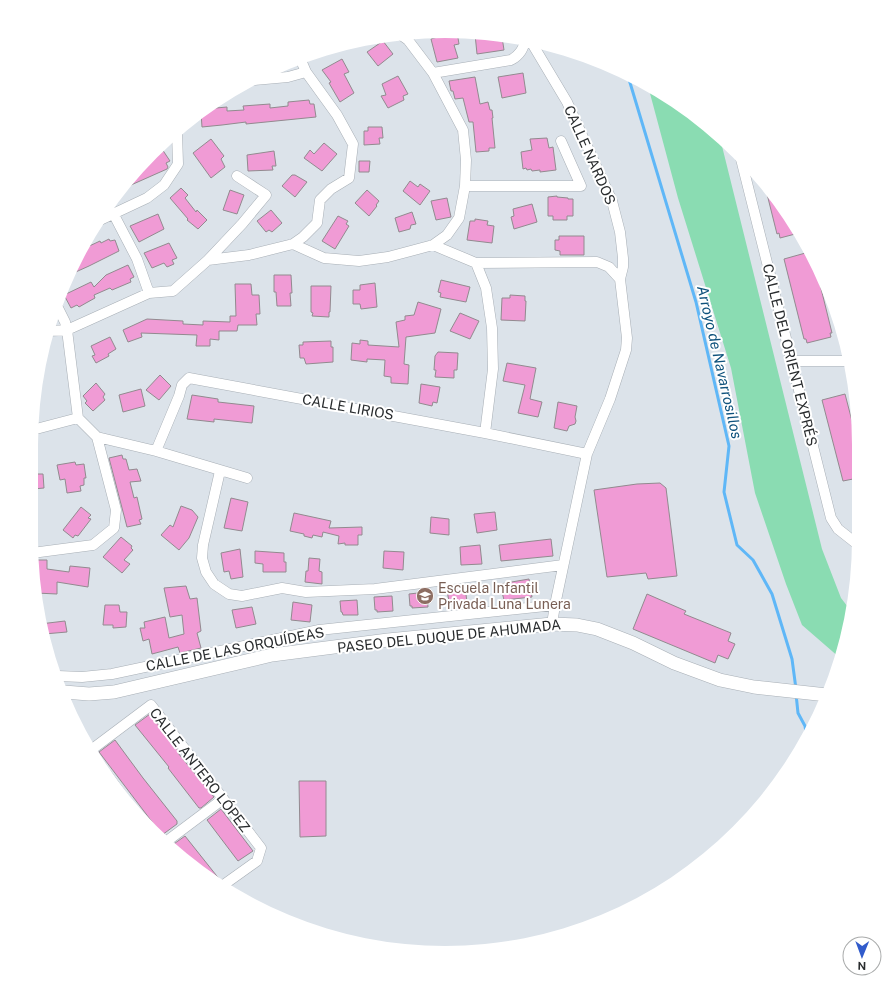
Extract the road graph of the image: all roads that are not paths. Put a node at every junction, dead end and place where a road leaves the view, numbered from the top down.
1 (408, 40) edge
2 (524, 46) edge
3 (535, 49) edge
4 (303, 64) edge
5 (306, 72) junction
6 (433, 72) junction
7 (269, 78) edge
8 (177, 139) edge
9 (561, 141) dead end
10 (743, 169) edge
11 (238, 176) dead end
12 (465, 186) junction
13 (114, 213) junction
14 (110, 215) edge
15 (293, 244) junction
16 (433, 245) junction
17 (208, 260) junction
18 (476, 263) junction
19 (620, 279) junction
20 (149, 293) junction
21 (60, 313) edge
22 (66, 330) junction
23 (55, 331) edge
24 (791, 360) junction
25 (843, 361) edge
26 (78, 418) junction
27 (39, 428) edge
28 (485, 432) junction
29 (97, 437) junction
30 (156, 451) junction
31 (586, 454) junction
32 (220, 471) junction
33 (247, 478) dead end
34 (852, 540) edge
35 (38, 551) edge
36 (563, 565) junction
37 (555, 605) junction
38 (552, 624) junction
39 (62, 676) edge
40 (68, 692) edge
41 (821, 694) edge
42 (96, 746) edge
43 (223, 799) junction
44 (170, 839) edge
45 (227, 882) edge

1 - 6 street
2 - 6 street
3 - 19 street, CALLE NARDOS
4 - 5 street
5 - 7 street
5 - 15 street
6 - 12 street
8 - 13 street
9 - 12 street
10 - 24 street, CALLE DEL ORIENT EXPRÉS
11 - 17 street
12 - 16 street
13 - 14 street
13 - 20 street
15 - 16 street
15 - 17 street
16 - 18 street
17 - 20 street
18 - 19 street
18 - 28 street
19 - 31 street, CALLE NARDOS
20 - 22 street
21 - 22 street
22 - 23 street
22 - 26 street
24 - 25 street
24 - 34 street, CALLE DEL ORIENT EXPRÉS
26 - 27 street
26 - 29 street
28 - 30 street, CALLE LIRIOS
28 - 31 street, CALLE LIRIOS
29 - 30 street
29 - 35 street
30 - 32 street
31 - 36 street, CALLE NARDOS
32 - 33 street
32 - 36 street
36 - 37 street, CALLE NARDOS
37 - 38 street, CALLE NARDOS
37 - 39 street, CALLE DE LAS ORQUÍDEAS
38 - 40 main road, PASEO DEL DUQUE DE AHUMADA
38 - 41 main road, PASEO DEL DUQUE DE AHUMADA
42 - 43 street, CALLE ANTERO LÓPEZ
43 - 44 street
43 - 45 street, CALLE ANTERO LÓPEZ

